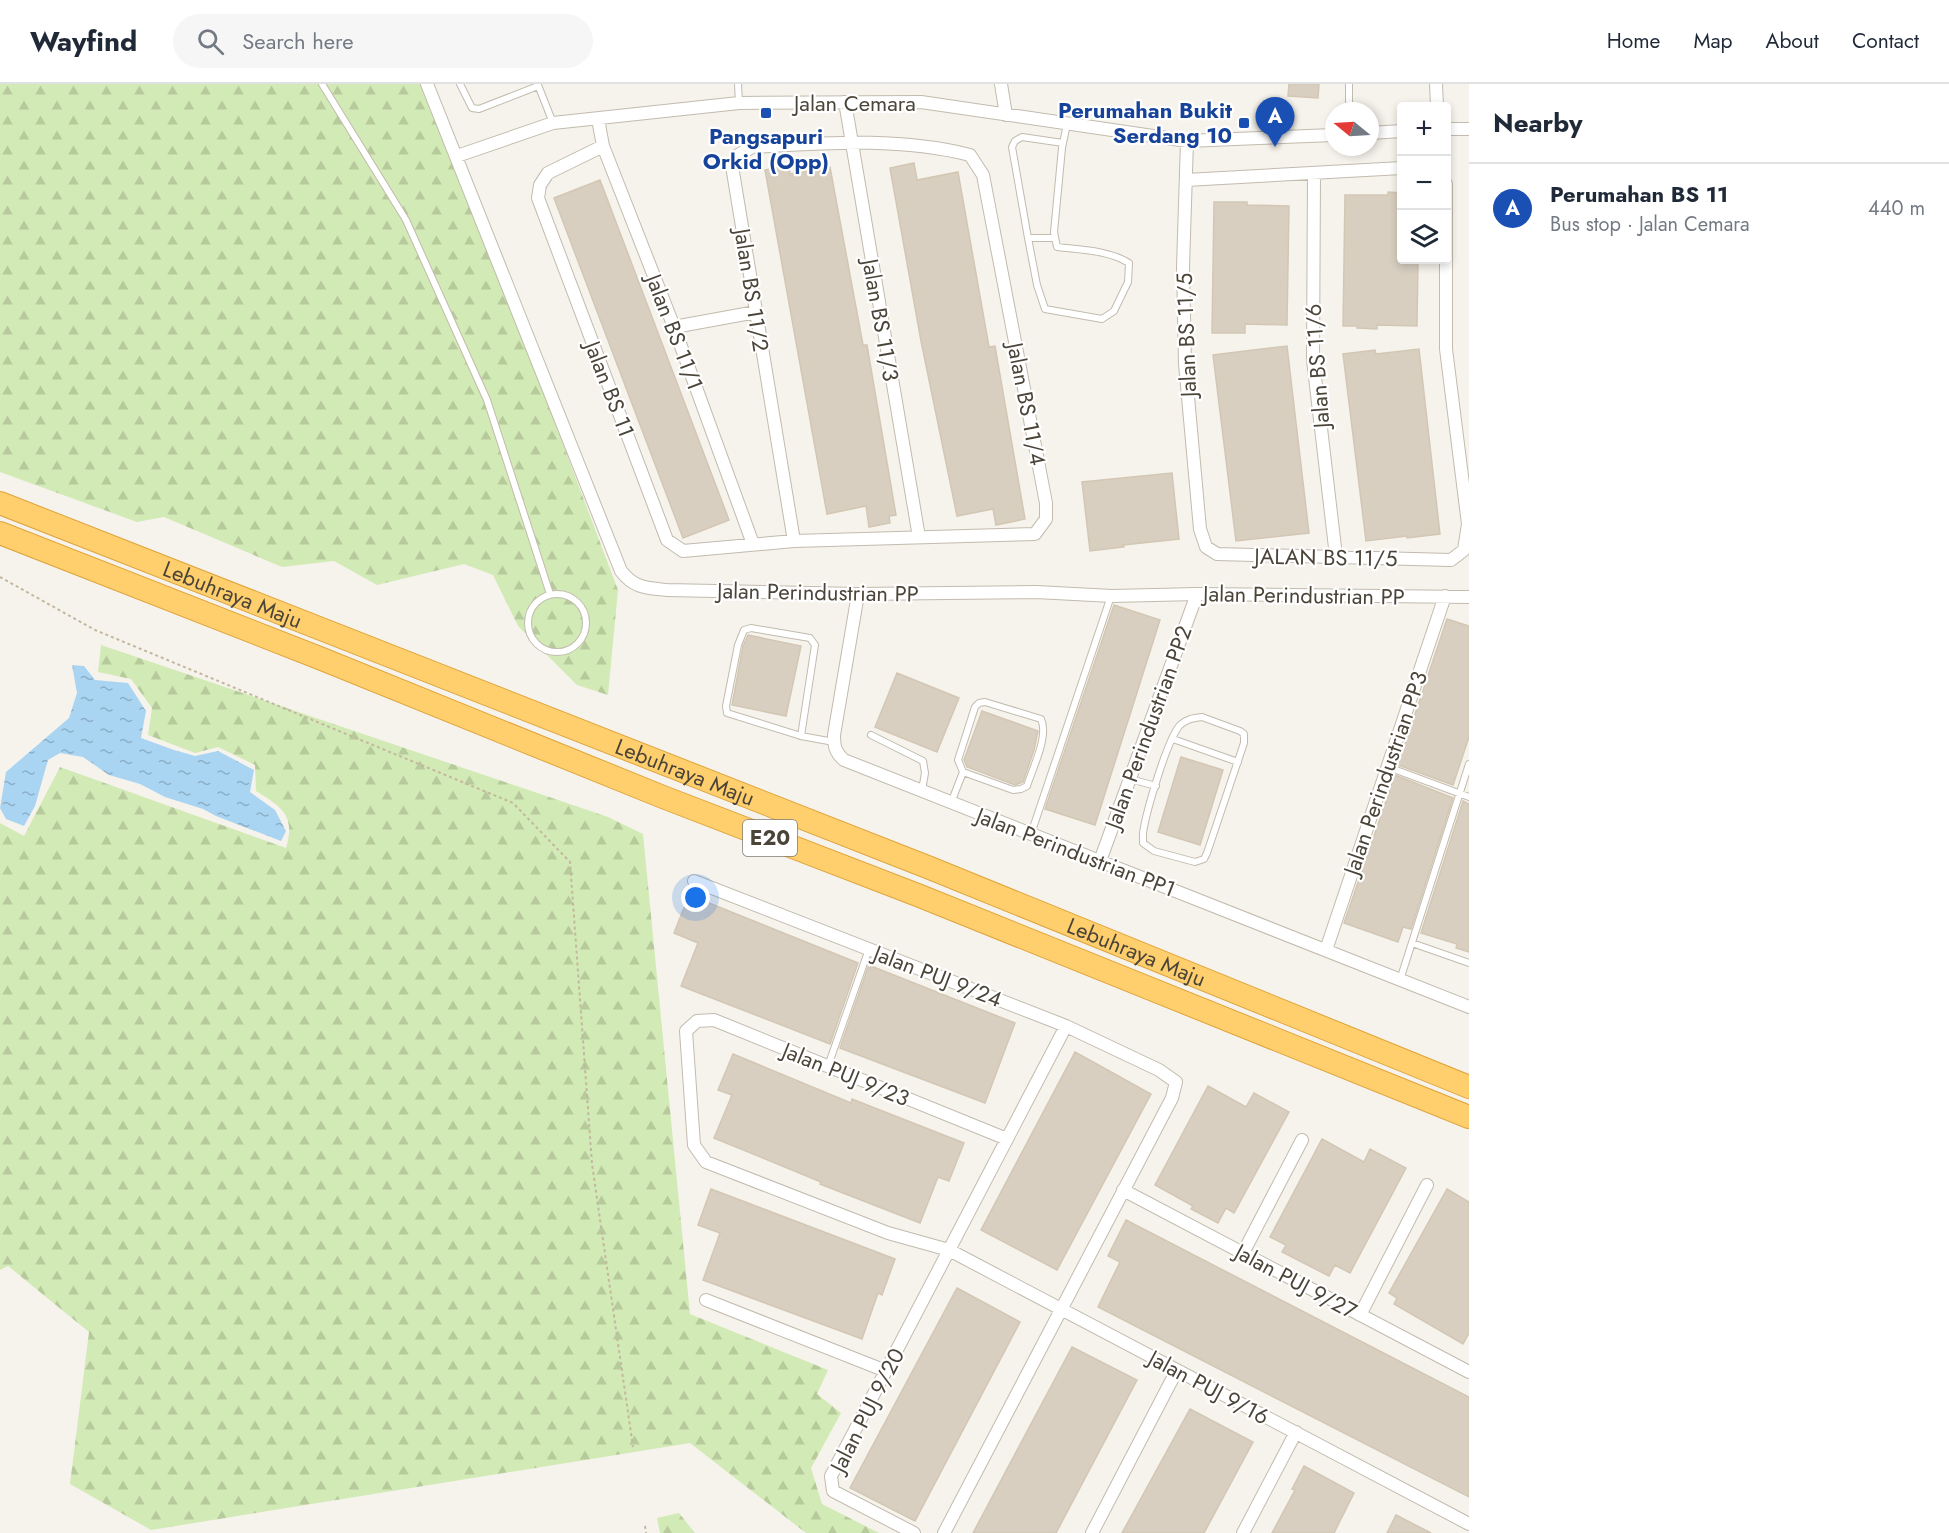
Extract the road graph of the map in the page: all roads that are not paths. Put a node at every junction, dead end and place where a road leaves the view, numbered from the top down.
1 (322, 84) edge
2 (427, 84) edge
3 (460, 84) edge
4 (738, 84) edge
5 (1001, 84) edge
6 (1349, 84) edge
7 (1436, 84) edge
8 (538, 85) edge
9 (845, 102) junction
10 (1349, 102) edge
11 (1437, 102) edge
12 (739, 103) junction
13 (1006, 115) junction
14 (598, 119) junction
15 (553, 123) junction
16 (1067, 124) junction
17 (1451, 129) edge
18 (1469, 129) edge
19 (1397, 131) edge
20 (1379, 132) edge
21 (1325, 135) edge
22 (851, 141) junction
23 (1187, 141) junction
24 (1063, 142) junction
25 (603, 146) junction
26 (457, 156) junction
27 (1397, 168) edge
28 (1314, 174) junction
29 (1186, 180) junction
30 (1446, 210) edge
31 (1054, 237) junction
32 (1028, 238) junction
33 (756, 312) junction
34 (674, 327) junction
35 (0, 503) edge
36 (1200, 529) joint
37 (0, 534) edge
38 (919, 537) junction
39 (794, 541) junction
40 (753, 544) junction
41 (1336, 556) junction
42 (550, 594) junction
43 (858, 594) junction
44 (1197, 594) junction
45 (1112, 596) junction
46 (1445, 596) junction
47 (1469, 597) edge
48 (871, 735) dead end
49 (801, 736) junction
50 (1173, 739) junction
51 (834, 742) junction
52 (1238, 762) junction
53 (1469, 764) edge
54 (1388, 766) junction
55 (963, 772) junction
56 (1130, 779) junction
57 (1156, 786) junction
58 (922, 790) junction
59 (1460, 794) junction
60 (1469, 797) edge
61 (951, 803) junction
62 (1030, 834) junction
63 (1100, 861) junction
64 (694, 880) dead end
65 (1412, 943) junction
66 (869, 949) junction
67 (1326, 950) junction
68 (1469, 963) edge
69 (1400, 980) junction
70 (1469, 1008) edge
71 (1066, 1026) junction
72 (828, 1066) junction
73 (1469, 1087) edge
74 (1469, 1117) edge
75 (1007, 1139) junction
76 (1302, 1140) dead end
77 (706, 1162) joint
78 (1427, 1185) dead end
79 (1123, 1190) junction
80 (949, 1250) junction
81 (1243, 1253) junction
82 (706, 1300) dead end
83 (1061, 1309) junction
84 (1360, 1315) junction
85 (1177, 1370) junction
86 (886, 1371) junction
87 (1469, 1372) edge
88 (1296, 1432) junction
89 (1469, 1524) edge
90 (914, 1533) edge
91 (944, 1533) edge
92 (1092, 1533) edge
93 (1243, 1533) edge

1 - 42 lane
2 - 26 street
3 - 8 lane
4 - 12 lane
5 - 13 street
6 - 10 lane
7 - 11 street
8 - 15 lane
9 - 12 street, Jalan Cemara
9 - 13 street, Jalan Cemara
9 - 22 street, Jalan BS 11/3
12 - 14 street, Jalan Cemara
13 - 16 street, Jalan Cemara
14 - 15 street, Jalan Cemara
14 - 25 street, Jalan BS 11/1
15 - 26 street, Jalan Cemara
16 - 23 street, Jalan Cemara
16 - 24 lane
17 - 18 street
19 - 20 street
21 - 23 street, Jalan Cemara
22 - 33 street, Jalan BS 11/2
22 - 38 street, Jalan BS 11/3
22 - 38 street, Jalan BS 11/4
23 - 29 street, Jalan BS 11/5
24 - 31 lane
24 - 32 lane
25 - 34 street, Jalan BS 11/1
25 - 40 street, Jalan BS 11
26 - 43 street, Jalan Perindustrian PP
27 - 28 street
28 - 29 street
28 - 41 street, Jalan BS 11/6
29 - 36 street, Jalan BS 11/5
30 - 41 street, JALAN BS 11/5
31 - 32 lane
31 - 32 lane
33 - 34 street
33 - 39 street, Jalan BS 11/2
34 - 40 street, Jalan BS 11/1
35 - 73 highway, Lebuhraya Maju / E20
36 - 41 street, JALAN BS 11/5
37 - 74 highway, Lebuhraya Maju / E20
38 - 39 street, Jalan BS 11/4
39 - 40 street, Jalan BS 11
42 - 42 lane
43 - 45 street, Jalan Perindustrian PP
43 - 51 street
44 - 45 street, Jalan Perindustrian PP
44 - 46 street, Jalan Perindustrian PP
44 - 56 street, Jalan Perindustrian PP2
45 - 62 lane
46 - 47 street, Jalan Perindustrian PP
46 - 54 street, Jalan Perindustrian PP3
48 - 58 lane
49 - 49 lane
49 - 51 lane
50 - 52 lane
50 - 52 lane
50 - 57 lane
51 - 58 street, Jalan Perindustrian PP1
52 - 57 lane
53 - 59 lane
54 - 59 lane
54 - 67 street, Jalan Perindustrian PP3
55 - 55 lane
55 - 61 lane
56 - 57 lane
56 - 63 street, Jalan Perindustrian PP2
58 - 61 street, Jalan Perindustrian PP1
59 - 60 lane
59 - 65 lane
61 - 62 street, Jalan Perindustrian PP1
62 - 63 street, Jalan Perindustrian PP1
63 - 67 street, Jalan Perindustrian PP1
64 - 66 street, Jalan PUJ 9/24
65 - 68 lane
65 - 69 lane
66 - 71 street, Jalan PUJ 9/24
66 - 72 lane
67 - 69 street, Jalan Perindustrian PP1
69 - 70 street, Jalan Perindustrian PP1
71 - 75 street, Jalan PUJ 9/20
71 - 79 street, Jalan PUJ 9/24
72 - 75 street, Jalan PUJ 9/23
72 - 77 street, Jalan PUJ 9/23
75 - 80 street, Jalan PUJ 9/20
76 - 81 street
77 - 80 street, Jalan PUJ 9/16
78 - 84 street
79 - 81 street, Jalan PUJ 9/27
79 - 83 street
80 - 83 street, Jalan PUJ 9/16
80 - 86 street, Jalan PUJ 9/20
81 - 84 street, Jalan PUJ 9/27
82 - 86 street
83 - 85 street, Jalan PUJ 9/16
83 - 91 street
84 - 87 street, Jalan PUJ 9/27
85 - 88 street, Jalan PUJ 9/16
85 - 92 street
86 - 90 street, Jalan PUJ 9/20
88 - 89 street, Jalan PUJ 9/16
88 - 93 street

